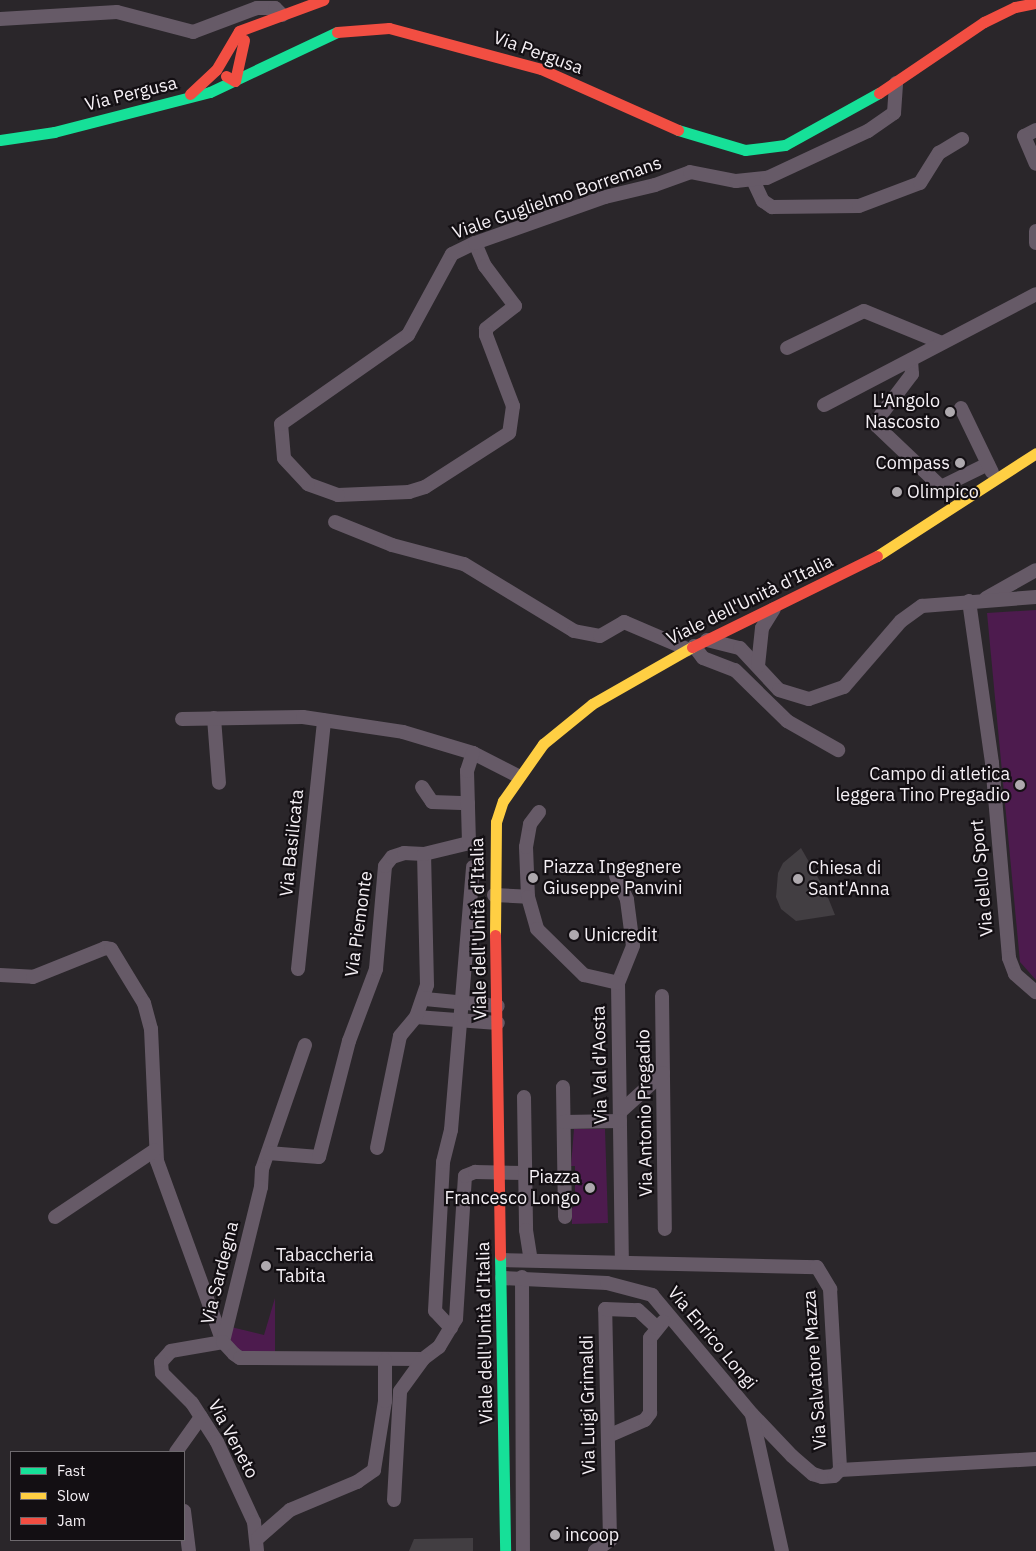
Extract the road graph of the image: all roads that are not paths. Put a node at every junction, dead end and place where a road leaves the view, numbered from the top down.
1 (323, 0) edge
2 (1036, 3) edge
3 (282, 15) junction
4 (0, 19) edge
5 (258, 24) junction
6 (244, 40) junction
7 (223, 55) junction
8 (279, 58) junction
9 (234, 81) junction
10 (896, 83) junction
11 (185, 99) junction
12 (1036, 130) edge
13 (962, 139) dead end
14 (0, 140) edge
15 (1036, 164) edge
16 (753, 180) junction
17 (1036, 231) edge
18 (475, 243) junction
19 (1036, 243) edge
20 (1036, 294) edge
21 (942, 344) junction
22 (786, 348) dead end
23 (911, 360) junction
24 (824, 405) dead end
25 (961, 408) dead end
26 (1036, 453) edge
27 (988, 464) junction
28 (995, 478) junction
29 (335, 522) dead end
30 (1036, 570) edge
31 (1036, 596) edge
32 (976, 601) junction
33 (774, 609) junction
34 (748, 621) junction
35 (734, 628) junction
36 (760, 637) junction
37 (707, 640) junction
38 (690, 647) junction
39 (740, 648) junction
40 (758, 666) junction
41 (214, 718) junction
42 (182, 720) dead end
43 (324, 720) junction
44 (838, 750) dead end
45 (473, 753) junction
46 (518, 776) junction
47 (219, 783) dead end
48 (422, 787) dead end
49 (468, 803) junction
50 (539, 812) dead end
51 (424, 854) junction
52 (473, 867) dead end
53 (616, 876) dead end
54 (494, 895) junction
55 (528, 896) junction
56 (298, 968) dead end
57 (0, 975) edge
58 (618, 983) junction
59 (1036, 992) edge
60 (662, 996) dead end
61 (425, 999) junction
62 (461, 1003) junction
63 (498, 1006) junction
64 (416, 1017) junction
65 (461, 1020) junction
66 (498, 1023) junction
67 (305, 1045) dead end
68 (663, 1073) junction
69 (563, 1087) dead end
70 (524, 1097) dead end
71 (620, 1116) junction
72 (564, 1122) junction
73 (377, 1148) dead end
74 (155, 1150) junction
75 (268, 1153) junction
76 (501, 1172) junction
77 (525, 1173) junction
78 (55, 1216) dead end
79 (565, 1217) dead end
80 (665, 1229) dead end
81 (502, 1260) junction
82 (534, 1260) junction
83 (622, 1261) junction
84 (522, 1277) junction
85 (502, 1278) junction
86 (537, 1278) junction
87 (672, 1316) junction
88 (451, 1328) junction
89 (657, 1328) junction
90 (223, 1342) junction
91 (423, 1359) junction
92 (385, 1360) junction
93 (752, 1414) junction
94 (201, 1417) junction
95 (608, 1436) junction
96 (177, 1451) edge
97 (1036, 1459) edge
98 (840, 1470) junction
99 (394, 1500) dead end
100 (185, 1521) edge
101 (257, 1544) edge
102 (188, 1551) edge
103 (505, 1551) edge
104 (523, 1551) edge
105 (595, 1551) edge
106 (782, 1551) edge

1 - 3 main road
2 - 10 main road, Via Pergusa
3 - 4 street
3 - 5 main road
5 - 6 main road
5 - 7 main road
6 - 8 main road
6 - 9 main road
7 - 9 main road
7 - 11 main road
8 - 9 main road, Via Pergusa
8 - 10 main road, Via Pergusa
9 - 11 main road, Via Pergusa
10 - 16 street, Viale Guglielmo Borremans
11 - 14 main road, Via Pergusa
12 - 15 street
13 - 16 street
16 - 18 street, Viale Guglielmo Borremans
17 - 19 street
18 - 18 street, Viale Guglielmo Borremans
20 - 21 street
21 - 22 street
21 - 23 street
23 - 24 street
23 - 27 street
25 - 27 street
26 - 28 main road, Viale dell'Unità d'Italia
27 - 28 street
28 - 33 main road, Viale dell'Unità d'Italia
29 - 38 street
30 - 32 street
31 - 32 street
32 - 40 street
32 - 59 street, Via dello Sport
33 - 34 main road, Viale dell'Unità d'Italia
33 - 36 street
34 - 35 main road, Viale dell'Unità d'Italia
34 - 36 street
35 - 37 main road, Viale dell'Unità d'Italia
35 - 39 street
36 - 40 street
37 - 38 main road, Viale dell'Unità d'Italia
37 - 39 street
38 - 44 street
38 - 46 main road, Viale dell'Unità d'Italia
39 - 40 street
41 - 42 street
41 - 43 street
41 - 47 street
43 - 45 street
43 - 56 street, Via Basilicata
45 - 46 street
45 - 49 street
46 - 54 main road, Viale dell'Unità d'Italia
48 - 49 street
49 - 51 street
50 - 55 street
51 - 61 street
51 - 75 street, Via Piemonte
52 - 62 street
53 - 58 street, Via Val d'Aosta
54 - 55 street
54 - 63 main road, Viale dell'Unità d'Italia
55 - 58 street
57 - 74 street
58 - 71 street, Via Val d'Aosta
60 - 68 street, Via Antonio Pregadio
61 - 62 street
61 - 64 street
62 - 63 street
62 - 65 street
63 - 66 main road, Viale dell'Unità d'Italia
64 - 65 street
64 - 73 street
65 - 66 street
65 - 88 street
66 - 76 main road, Viale dell'Unità d'Italia
67 - 75 street, Via Sardegna
68 - 71 street
68 - 80 street, Via Antonio Pregadio
69 - 72 street
70 - 77 street
71 - 72 street
71 - 83 street, Via Val d'Aosta
72 - 79 street
74 - 78 street
74 - 90 street
75 - 90 street, Via Sardegna
76 - 77 street
76 - 81 main road, Viale dell'Unità d'Italia
76 - 88 street
77 - 82 street
81 - 82 street, Via Salvatore Mazza
81 - 85 main road, Viale dell'Unità d'Italia
82 - 83 street, Via Salvatore Mazza
82 - 86 street
83 - 98 street, Via Salvatore Mazza
84 - 85 street, Via Enrico Longi
84 - 86 street, Via Enrico Longi
84 - 104 street
85 - 103 main road, Viale dell'Unità d'Italia
86 - 87 street, Via Enrico Longi
87 - 89 street
87 - 93 street, Via Enrico Longi
88 - 91 street
89 - 95 street
89 - 95 street, Via Luigi Grimaldi
90 - 92 street, Via Sardegna
90 - 94 street, Via Veneto
91 - 92 street, Via Sardegna
91 - 99 street
92 - 101 street
93 - 98 street
93 - 106 street, Via Enrico Longi
94 - 96 street
94 - 101 street, Via Veneto
95 - 105 street, Via Luigi Grimaldi
97 - 98 street, Via Salvatore Mazza
100 - 102 street

